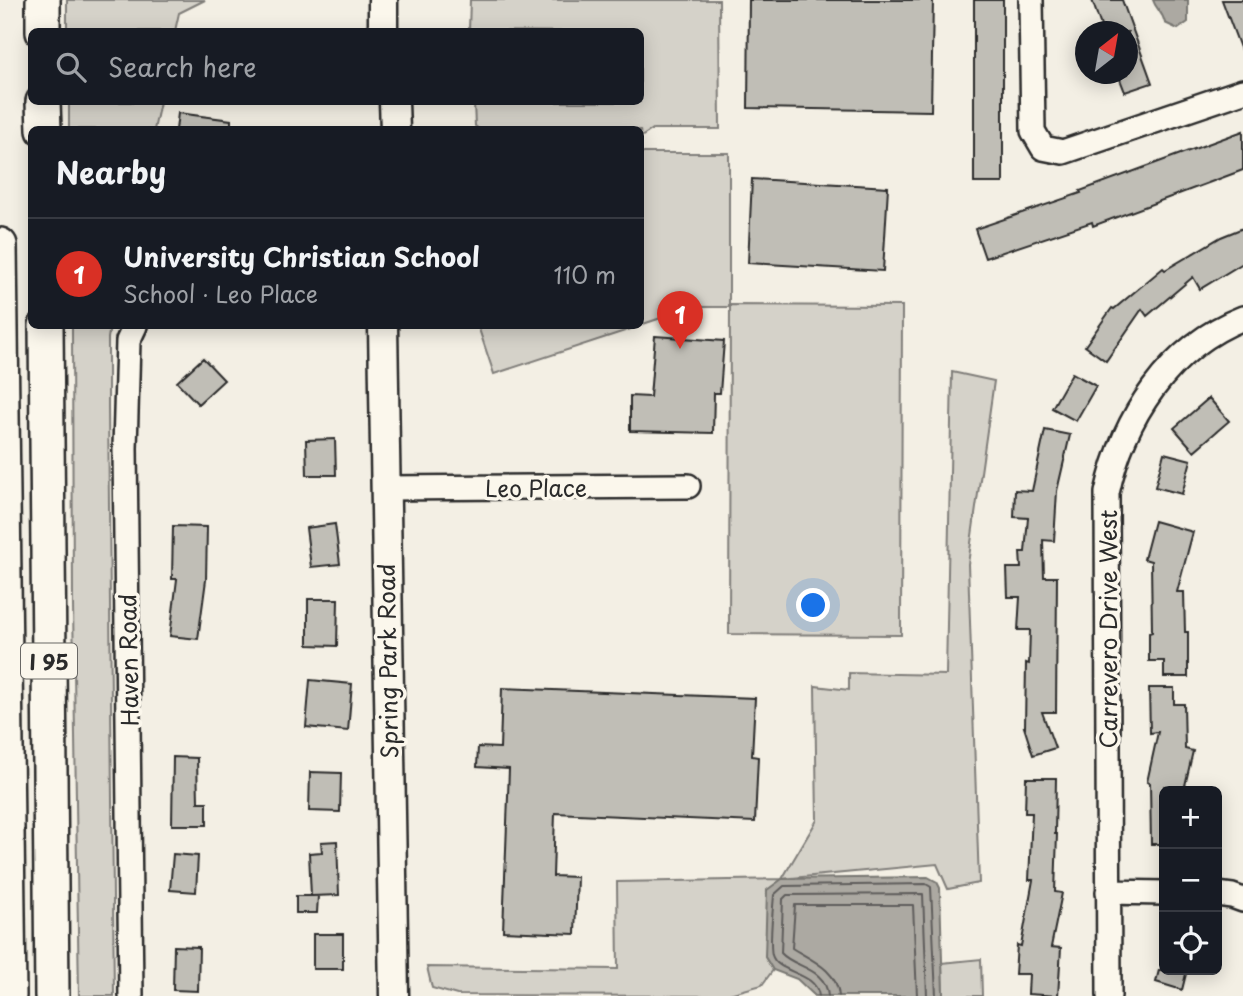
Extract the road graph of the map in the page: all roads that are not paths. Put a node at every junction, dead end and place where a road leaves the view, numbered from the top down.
1 (43, 0) edge
2 (383, 0) edge
3 (1031, 0) edge
4 (43, 28) edge
5 (383, 28) edge
6 (1243, 91) edge
7 (43, 105) edge
8 (376, 105) edge
9 (394, 105) edge
10 (44, 126) edge
11 (376, 126) edge
12 (395, 126) edge
13 (0, 245) edge
14 (1243, 318) edge
15 (46, 329) edge
16 (134, 329) edge
17 (383, 329) edge
18 (688, 486) dead end
19 (385, 488) junction
20 (1108, 892) junction
21 (1159, 893) edge
22 (1222, 895) edge
23 (1243, 900) edge
24 (9, 996) edge
25 (52, 996) edge
26 (131, 996) edge
27 (394, 996) edge
28 (1108, 996) edge

1 - 4 highway
2 - 5 main road
3 - 6 street
7 - 10 highway
8 - 11 main road
9 - 12 main road
13 - 24 highway, I 95
14 - 20 street, Carrevero Drive West
15 - 25 highway, I 95
16 - 26 street, Haven Road
17 - 19 main road, Spring Park Road
18 - 19 street, Leo Place
19 - 27 main road, Spring Park Road
20 - 21 street
20 - 28 street, Carrevero Drive West
22 - 23 street

